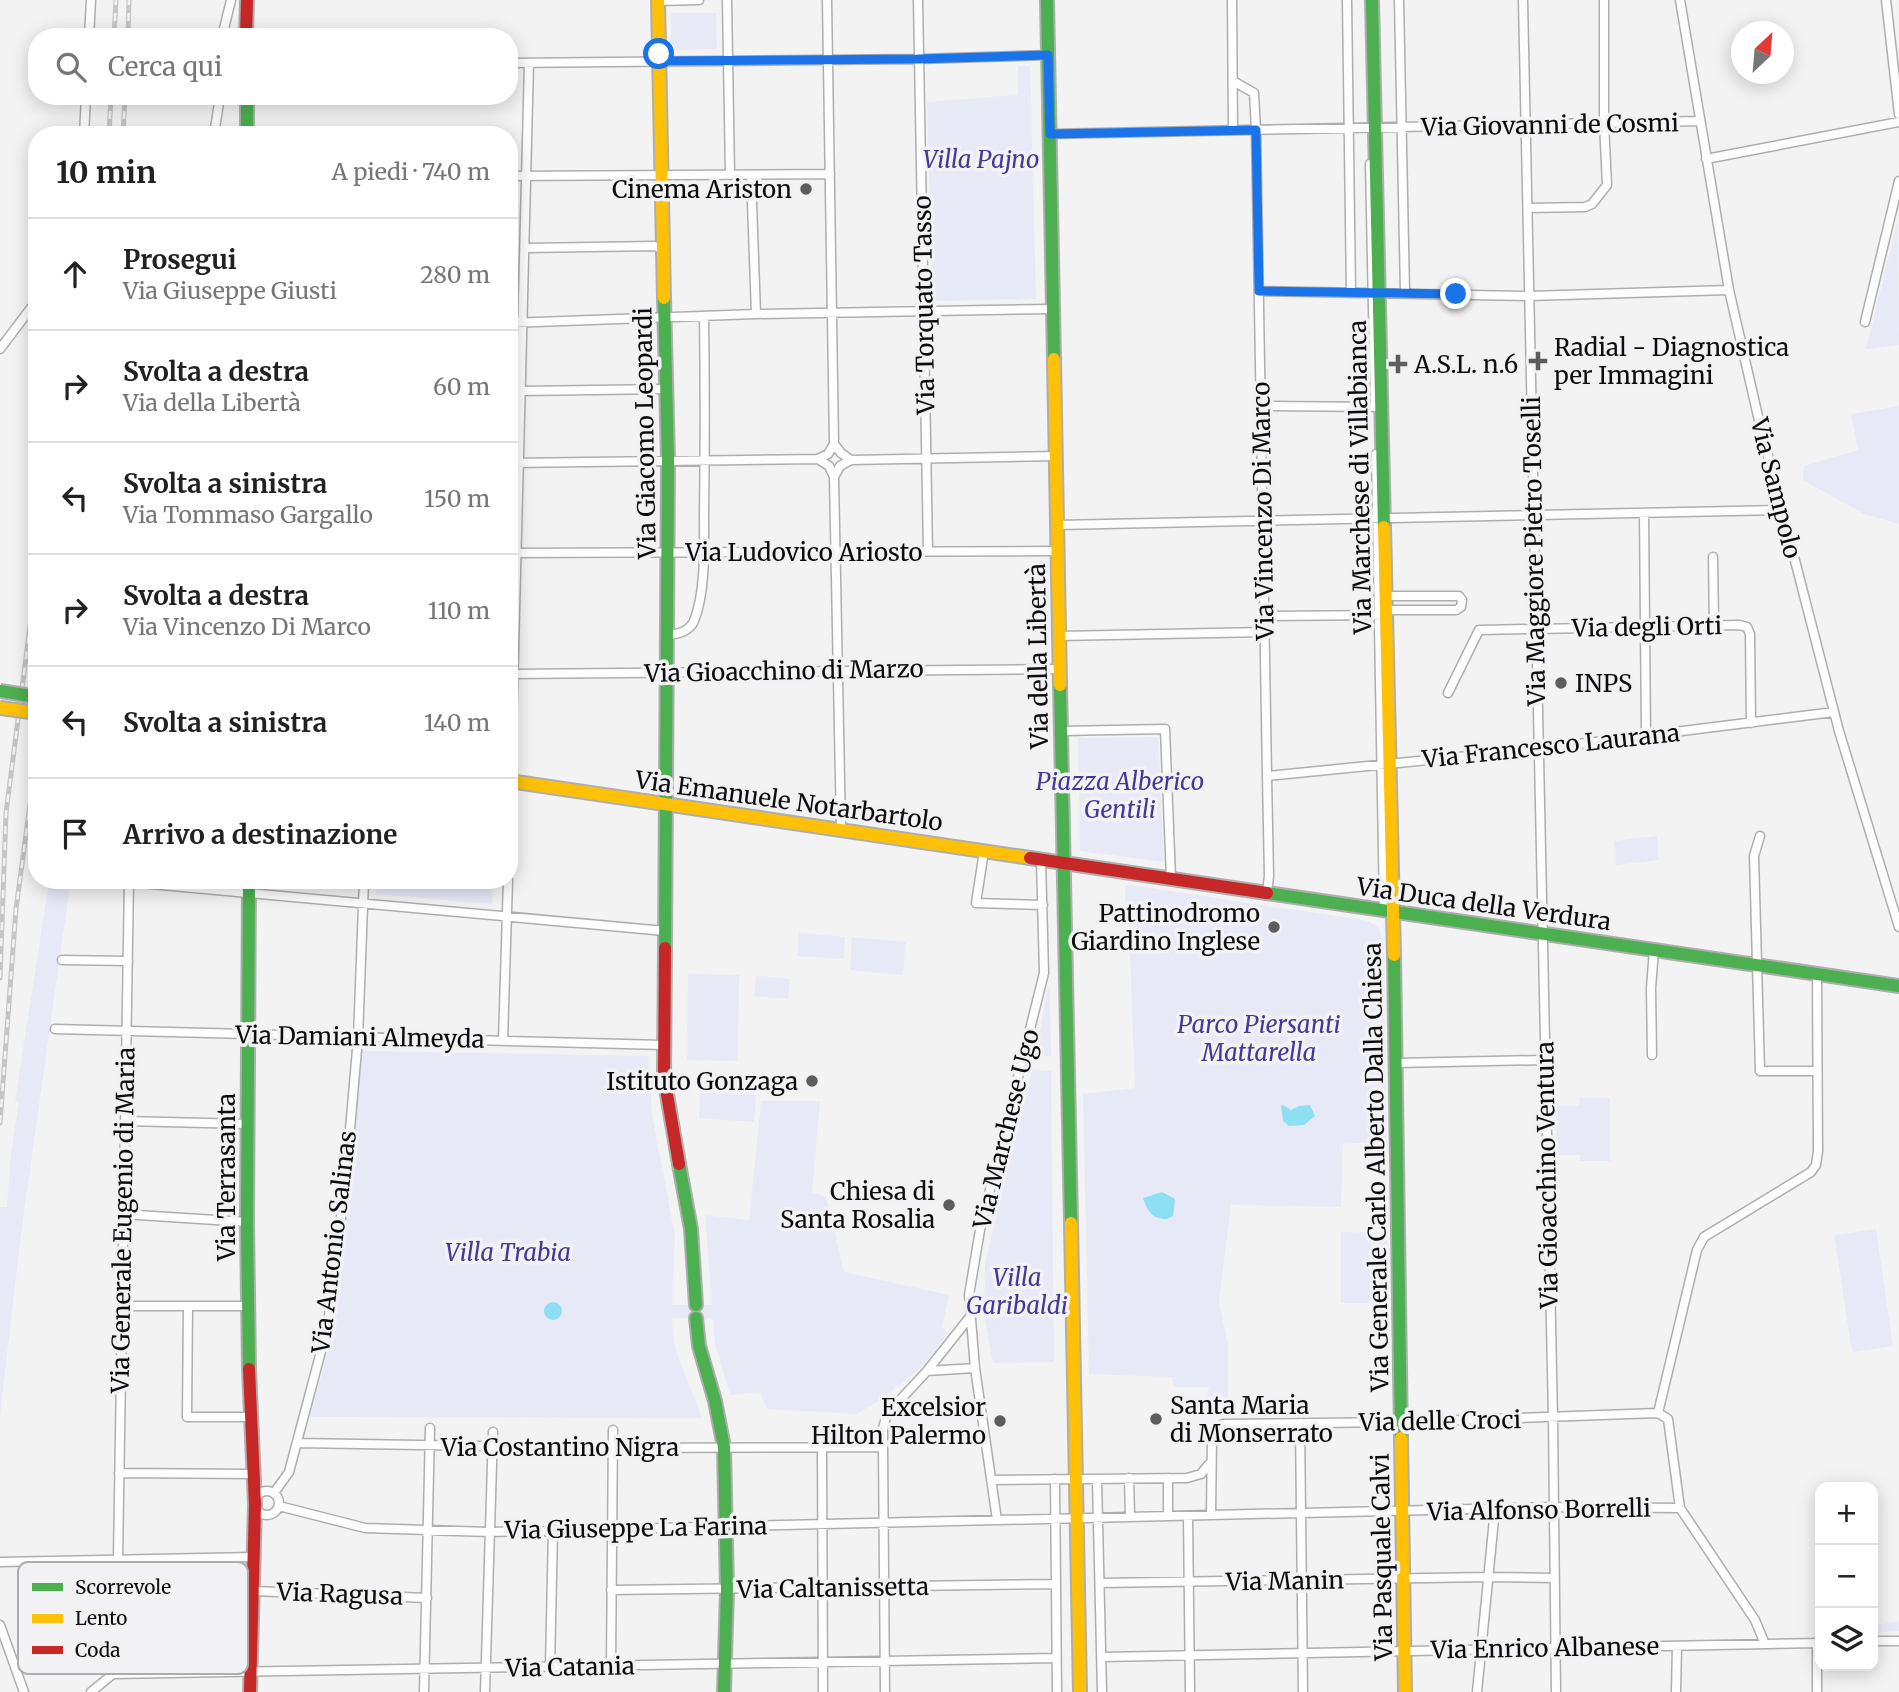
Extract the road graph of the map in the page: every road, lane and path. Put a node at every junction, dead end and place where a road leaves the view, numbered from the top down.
1 (91, 0) edge
2 (231, 0) edge
3 (247, 0) edge
4 (658, 0) edge
5 (699, 0) edge
6 (727, 0) edge
7 (827, 0) edge
8 (918, 0) edge
9 (1047, 0) edge
10 (1232, 0) edge
11 (1347, 0) edge
12 (1369, 0) edge
13 (1399, 0) edge
14 (1523, 0) edge
15 (1604, 0) edge
16 (1680, 0) edge
17 (1886, 0) edge
18 (89, 28) edge
19 (224, 28) edge
20 (246, 28) edge
21 (1048, 55) junction
22 (828, 59) junction
23 (918, 59) junction
24 (728, 60) junction
25 (659, 61) junction
26 (529, 63) junction
27 (518, 64) edge
28 (1233, 81) junction
29 (86, 105) edge
30 (219, 105) edge
31 (247, 105) edge
32 (1899, 114) edge
33 (1700, 121) junction
34 (1899, 122) edge
35 (1604, 123) junction
36 (84, 126) edge
37 (216, 126) edge
38 (247, 126) edge
39 (1525, 126) junction
40 (1371, 128) junction
41 (1401, 128) junction
42 (1350, 129) junction
43 (1233, 130) junction
44 (1256, 130) junction
45 (1050, 134) junction
46 (1708, 159) junction
47 (751, 174) junction
48 (830, 174) junction
49 (662, 175) junction
50 (730, 175) junction
51 (518, 176) edge
52 (526, 176) junction
53 (1899, 181) edge
54 (1528, 208) junction
55 (526, 248) junction
56 (663, 249) junction
57 (1729, 290) junction
58 (1259, 291) junction
59 (1351, 293) junction
60 (1375, 293) junction
61 (1405, 293) junction
62 (1529, 296) junction
63 (1053, 309) junction
64 (924, 311) junction
65 (28, 312) edge
66 (833, 313) junction
67 (756, 314) junction
68 (704, 316) junction
69 (665, 317) junction
70 (1865, 322) dead end
71 (518, 323) edge
72 (523, 323) junction
73 (0, 349) edge
74 (666, 389) junction
75 (521, 391) junction
76 (1261, 406) junction
77 (1377, 407) junction
78 (834, 444) junction
79 (1056, 456) junction
80 (818, 459) junction
81 (927, 459) junction
82 (851, 460) junction
83 (667, 461) junction
84 (705, 461) junction
85 (519, 463) junction
86 (834, 477) junction
87 (518, 478) edge
88 (1780, 510) junction
89 (1644, 513) junction
90 (1534, 515) junction
91 (1380, 518) junction
92 (1264, 521) junction
93 (1057, 525) junction
94 (928, 551) junction
95 (1057, 551) junction
96 (836, 552) junction
97 (518, 553) edge
98 (668, 553) junction
99 (704, 553) junction
100 (1713, 557) dead end
101 (1384, 596) junction
102 (1383, 613) junction
103 (1265, 617) junction
104 (1645, 625) junction
105 (1714, 625) junction
106 (1535, 630) junction
107 (1265, 632) junction
108 (667, 635) junction
109 (1059, 636) junction
110 (1060, 669) junction
111 (839, 670) junction
112 (667, 672) junction
113 (518, 674) edge
114 (0, 691) edge
115 (1448, 693) dead end
116 (28, 696) edge
117 (0, 708) edge
118 (28, 712) edge
119 (1834, 712) junction
120 (1751, 723) junction
121 (1061, 732) junction
122 (1646, 736) junction
123 (1539, 749) junction
124 (1385, 764) junction
125 (1267, 776) junction
126 (518, 782) edge
127 (666, 805) junction
128 (842, 830) junction
129 (1760, 836) dead end
130 (984, 851) junction
131 (1041, 860) junction
132 (1063, 862) junction
133 (1171, 878) junction
134 (129, 889) edge
135 (249, 889) edge
136 (262, 889) edge
137 (364, 889) edge
138 (508, 889) edge
139 (1267, 892) junction
140 (363, 905) junction
141 (1043, 905) junction
142 (1388, 911) junction
143 (507, 918) junction
144 (1899, 927) edge
145 (665, 931) junction
146 (1541, 933) junction
147 (1654, 950) junction
148 (62, 960) dead end
149 (128, 961) junction
150 (1756, 965) junction
151 (1817, 974) junction
152 (1899, 986) edge
153 (55, 1029) dead end
154 (126, 1031) junction
155 (248, 1034) junction
156 (358, 1038) junction
157 (503, 1040) junction
158 (664, 1045) junction
159 (1652, 1055) dead end
160 (1544, 1060) junction
161 (1396, 1063) junction
162 (1816, 1071) junction
163 (125, 1121) junction
164 (247, 1124) junction
165 (122, 1214) junction
166 (247, 1222) junction
167 (122, 1306) junction
168 (188, 1306) junction
169 (248, 1306) junction
170 (970, 1318) junction
171 (975, 1368) junction
172 (928, 1371) junction
173 (1658, 1413) junction
174 (250, 1417) junction
175 (1553, 1418) junction
176 (1402, 1422) junction
177 (1300, 1423) junction
178 (430, 1428) dead end
179 (613, 1430) dead end
180 (493, 1432) dead end
181 (298, 1443) junction
182 (429, 1446) junction
183 (492, 1447) junction
184 (724, 1447) junction
185 (822, 1447) junction
186 (883, 1447) junction
187 (612, 1448) junction
188 (1210, 1462) junction
189 (119, 1473) junction
190 (254, 1474) junction
191 (1129, 1478) junction
192 (1168, 1478) junction
193 (1055, 1479) junction
194 (1076, 1479) junction
195 (1097, 1479) junction
196 (991, 1480) junction
197 (274, 1493) junction
198 (255, 1505) junction
199 (279, 1506) junction
200 (1554, 1507) junction
201 (1680, 1508) junction
202 (1495, 1509) junction
203 (1403, 1512) junction
204 (1300, 1514) junction
205 (1211, 1515) junction
206 (1168, 1516) junction
207 (1188, 1516) junction
208 (1099, 1517) junction
209 (1130, 1517) junction
210 (1054, 1518) junction
211 (1077, 1518) junction
212 (997, 1520) junction
213 (883, 1523) junction
214 (822, 1524) junction
215 (726, 1526) junction
216 (612, 1529) junction
217 (553, 1530) junction
218 (427, 1531) junction
219 (489, 1531) junction
220 (254, 1558) junction
221 (118, 1559) junction
222 (0, 1562) edge
223 (1489, 1577) junction
224 (1554, 1578) junction
225 (1301, 1580) junction
226 (1404, 1580) junction
227 (1188, 1581) junction
228 (1100, 1583) junction
229 (1055, 1584) junction
230 (822, 1588) junction
231 (884, 1588) junction
232 (611, 1590) junction
233 (727, 1590) junction
234 (253, 1591) junction
235 (427, 1598) junction
236 (0, 1625) edge
237 (1878, 1641) edge
238 (1899, 1641) edge
239 (1815, 1643) edge
240 (1765, 1644) junction
241 (1677, 1646) junction
242 (1555, 1648) junction
243 (1482, 1650) junction
244 (1301, 1651) junction
245 (1404, 1651) junction
246 (1189, 1656) junction
247 (1102, 1657) junction
248 (1056, 1658) junction
249 (885, 1661) junction
250 (823, 1662) junction
251 (725, 1663) junction
252 (611, 1666) junction
253 (550, 1667) junction
254 (486, 1668) junction
255 (424, 1670) junction
256 (1817, 1671) edge
257 (250, 1673) junction
258 (113, 1674) edge
259 (24, 1692) edge
260 (91, 1692) edge
261 (250, 1692) edge
262 (424, 1692) edge
263 (485, 1692) edge
264 (724, 1692) edge
265 (823, 1692) edge
266 (886, 1692) edge
267 (1057, 1692) edge
268 (1080, 1692) edge
269 (1102, 1692) edge
270 (1190, 1692) edge
271 (1303, 1692) edge
272 (1405, 1692) edge
273 (1478, 1692) edge
274 (1556, 1692) edge
275 (1676, 1692) edge
276 (1816, 1692) edge

1 - 18 street
2 - 19 street
3 - 20 street
4 - 5 street
4 - 25 street, Via Giacomo Leopardi
6 - 24 street
7 - 22 street
8 - 23 street, Via Torquato Tasso
9 - 21 street, Via della Libertà
10 - 28 street
11 - 42 street, Via Marchese di Villabianca
12 - 40 street, Via Marchese di Villabianca
13 - 41 street
14 - 39 street, Via Maggiore Pietro Toselli
15 - 35 street
16 - 33 street, Via Sampolo
17 - 32 street
21 - 23 street
21 - 45 street, Via della Libertà
22 - 23 street
22 - 24 street
22 - 48 street
23 - 64 street, Via Torquato Tasso
24 - 25 street
24 - 50 street
25 - 26 street
25 - 49 street, Via Giacomo Leopardi
26 - 27 street
26 - 52 street
28 - 43 street
28 - 44 street, Via Vincenzo Di Marco
29 - 36 street
30 - 37 street
31 - 38 street
33 - 35 street, Via Giovanni de Cosmi
33 - 46 street, Via Sampolo
34 - 46 street
35 - 39 street, Via Giovanni de Cosmi
35 - 54 street
39 - 41 street, Via Giovanni de Cosmi
39 - 54 street, Via Maggiore Pietro Toselli
40 - 41 street, Via Giovanni de Cosmi
40 - 42 street, Via Giovanni de Cosmi
40 - 60 street, Via Marchese di Villabianca
41 - 61 street
42 - 44 street, Via Giovanni de Cosmi
42 - 59 street, Via Marchese di Villabianca
43 - 44 street, Via Giovanni de Cosmi
43 - 45 street, Via Giovanni de Cosmi
44 - 58 street, Via Vincenzo Di Marco
45 - 63 street, Via della Libertà
46 - 57 street, Via Sampolo
47 - 48 street
47 - 50 street
47 - 67 street
48 - 66 street
49 - 50 street
49 - 52 street
49 - 56 street, Via Giacomo Leopardi
51 - 52 street
52 - 55 street
53 - 70 street
54 - 62 street, Via Maggiore Pietro Toselli
55 - 56 street
55 - 72 street
56 - 69 street, Via Giacomo Leopardi
57 - 62 street
57 - 88 street, Via Sampolo
58 - 59 street
58 - 76 street, Via Vincenzo Di Marco
59 - 60 street
60 - 61 street
60 - 77 street, Via Marchese di Villabianca
61 - 62 street
62 - 90 street, Via Maggiore Pietro Toselli
63 - 64 street
63 - 79 street, Via della Libertà
64 - 66 street
64 - 81 street, Via Torquato Tasso
65 - 73 street
66 - 67 street
66 - 78 street
67 - 68 street
68 - 69 street
68 - 84 street
69 - 72 street
69 - 74 street, Via Giacomo Leopardi
71 - 72 street
72 - 75 street
74 - 75 street
74 - 83 street, Via Giacomo Leopardi
75 - 85 street
76 - 77 street
76 - 92 street, Via Vincenzo Di Marco
77 - 91 street, Via Marchese di Villabianca
78 - 80 street
78 - 82 street
79 - 81 street
79 - 93 street, Via della Libertà
80 - 84 street
80 - 86 street
81 - 82 street
81 - 94 street, Via Torquato Tasso
82 - 86 street
83 - 84 street
83 - 85 street
83 - 98 street, Via Giacomo Leopardi
84 - 99 street
85 - 87 street
86 - 96 street
88 - 89 street
88 - 119 street, Via Sampolo
89 - 90 street
89 - 104 street
90 - 91 street
90 - 106 street, Via Maggiore Pietro Toselli
91 - 92 street
91 - 101 street, Via Marchese di Villabianca
91 - 102 street, Via Marchese di Villabianca
92 - 93 street
92 - 103 street, Via Vincenzo Di Marco
93 - 95 street, Via della Libertà
94 - 95 street, Via Ludovico Ariosto
94 - 96 street, Via Ludovico Ariosto
95 - 109 street, Via della Libertà
96 - 99 street, Via Ludovico Ariosto
96 - 111 street
97 - 98 street, Via Ludovico Ariosto
98 - 99 street, Via Ludovico Ariosto
98 - 108 street, Via Giacomo Leopardi
99 - 108 street
100 - 105 street
101 - 102 street, Via Marchese di Villabianca
101 - 102 street
102 - 103 street
102 - 124 street, Via Marchese di Villabianca
103 - 107 street, Via Vincenzo Di Marco
104 - 105 street, Via degli Orti
104 - 106 street, Via degli Orti
104 - 122 street
105 - 120 street, Via degli Orti
106 - 115 street, Via degli Orti
106 - 123 street, Via Maggiore Pietro Toselli
107 - 109 street
107 - 125 street, Via Vincenzo Di Marco
108 - 112 street, Via Giacomo Leopardi
109 - 110 street, Via della Libertà
110 - 111 street, Via Gioacchino di Marzo
110 - 121 street, Via della Libertà
111 - 112 street, Via Gioacchino di Marzo
111 - 128 street
112 - 113 street, Via Gioacchino di Marzo
112 - 127 street, Via Giacomo Leopardi
114 - 116 street, bridge
117 - 118 street, bridge
119 - 120 street, Via Francesco Laurana
119 - 144 street, Via Sampolo
120 - 122 street, Via Francesco Laurana
121 - 132 street, Via della Libertà
121 - 133 street
122 - 123 street, Via Francesco Laurana
123 - 124 street, Via Francesco Laurana
123 - 146 street, Via Maggiore Pietro Toselli
124 - 125 street, Via Francesco Laurana
124 - 142 street, Via Marchese di Villabianca
125 - 139 street, Via Vincenzo Di Marco
126 - 127 street, Via Emanuele Notarbartolo
127 - 128 street, Via Emanuele Notarbartolo
127 - 145 street, Via Giacomo Leopardi
128 - 130 street, Via Emanuele Notarbartolo
129 - 150 street
130 - 131 street, Via Emanuele Notarbartolo
130 - 141 street
131 - 132 street, Via Emanuele Notarbartolo
131 - 141 street, Via Marchese Ugo
132 - 133 street, Via Duca della Verdura
132 - 194 street, Via della Libertà
133 - 139 street, Via Duca della Verdura
134 - 149 street, Via Generale Eugenio di Maria
135 - 155 street, Via Terrasanta
136 - 140 street
137 - 140 street, Via Antonio Salinas
138 - 143 street
139 - 142 street, Via Duca della Verdura
140 - 143 street
140 - 156 street, Via Antonio Salinas
141 - 170 street, Via Marchese Ugo
142 - 146 street, Via Duca della Verdura
142 - 161 street, Via Generale Carlo Alberto Dalla Chiesa
143 - 145 street
143 - 157 street
145 - 158 street, Via Giacomo Leopardi
146 - 147 street, Via Duca della Verdura
146 - 160 street, Via Gioacchino Ventura
147 - 150 street, Via Duca della Verdura
147 - 159 street
148 - 149 street
149 - 154 street, Via Generale Eugenio di Maria
150 - 151 street, Via Duca della Verdura
150 - 162 street
151 - 152 street, Via Duca della Verdura
151 - 162 street
153 - 154 street, Via Damiani Almeyda
154 - 155 street, Via Damiani Almeyda
154 - 163 street, Via Generale Eugenio di Maria
155 - 156 street, Via Damiani Almeyda
155 - 164 street, Via Terrasanta
156 - 157 street, Via Damiani Almeyda
156 - 181 street, Via Antonio Salinas
157 - 158 street, Via Damiani Almeyda
158 - 184 street, Via Giacomo Leopardi
160 - 161 street
160 - 175 street, Via Gioacchino Ventura
161 - 176 street, Via Generale Carlo Alberto Dalla Chiesa
162 - 173 street
163 - 164 street
163 - 165 street, Via Generale Eugenio di Maria
164 - 166 street, Via Terrasanta
165 - 166 street
165 - 167 street, Via Generale Eugenio di Maria
166 - 169 street, Via Terrasanta
167 - 168 street
167 - 189 street, Via Generale Eugenio di Maria
168 - 169 street
168 - 174 street
169 - 174 street, Via Terrasanta
170 - 171 street, Via Marchese Ugo
170 - 172 street
171 - 172 street
171 - 196 street, Via Marchese Ugo
172 - 186 street
173 - 175 street, Via delle Croci
173 - 201 street
174 - 190 street, Via Terrasanta
175 - 176 street, Via delle Croci
175 - 200 street, Via Gioacchino Ventura
176 - 177 street, Via delle Croci
176 - 203 street, Via Pasquale Calvi
177 - 188 street, Via delle Croci
177 - 204 street
178 - 182 street
179 - 187 street
180 - 183 street
181 - 182 street, Via Costantino Nigra
181 - 197 street, Via Antonio Salinas
182 - 183 street, Via Costantino Nigra
182 - 218 street
183 - 187 street, Via Costantino Nigra
183 - 219 street
184 - 185 street, Via Costantino Nigra
184 - 187 street, Via Costantino Nigra
184 - 215 street, Via Giacomo Leopardi
185 - 186 street, Via Costantino Nigra
185 - 214 street
186 - 213 street
187 - 216 street
188 - 192 street
188 - 205 street, Via delle Croci
189 - 190 street
189 - 221 street, Via Generale Eugenio di Maria
190 - 198 street, Via Terrasanta
191 - 192 street
191 - 195 street
191 - 209 street
192 - 206 street
193 - 194 street
193 - 196 street
193 - 210 street
194 - 195 street
194 - 211 street, Via della Libertà
195 - 208 street
196 - 212 street, Via Marchese Ugo
197 - 198 street
197 - 199 street
198 - 199 street
198 - 220 street, Via Terrasanta
199 - 218 street, Via Giuseppe La Farina
200 - 201 street, Via Alfonso Borrelli
200 - 202 street, Via Alfonso Borrelli
200 - 224 street, Via Gioacchino Ventura
201 - 240 street
202 - 203 street, Via Alfonso Borrelli
202 - 223 street
203 - 204 street, Via Alfonso Borrelli
203 - 226 street, Via Pasquale Calvi
204 - 205 street, Via Alfonso Borrelli
204 - 225 street
205 - 207 street, Via Alfonso Borrelli
206 - 207 street, Via Alfonso Borrelli
206 - 209 street, Via Alfonso Borrelli
207 - 227 street
208 - 209 street, Via Alfonso Borrelli
208 - 211 street, Via Giuseppe La Farina
208 - 228 street
210 - 211 street, Via Giuseppe La Farina
210 - 212 street, Via Giuseppe La Farina
210 - 229 street
211 - 268 street, Via della Libertà
212 - 213 street, Via Giuseppe La Farina
213 - 214 street, Via Giuseppe La Farina
213 - 231 street
214 - 215 street, Via Giuseppe La Farina
214 - 230 street
215 - 216 street, Via Giuseppe La Farina
215 - 233 street, Via Giacomo Leopardi
216 - 217 street, Via Giuseppe La Farina
216 - 232 street
217 - 219 street, Via Giuseppe La Farina
217 - 253 street
218 - 219 street, Via Giuseppe La Farina
218 - 235 street
219 - 254 street
220 - 221 street
220 - 234 street, Via Terrasanta
221 - 222 street
223 - 224 street, Via Manin
223 - 226 street, Via Manin
223 - 243 street
224 - 242 street, Via Gioacchino Ventura
225 - 226 street, Via Manin
225 - 227 street, Via Manin
225 - 244 street
226 - 245 street, Via Pasquale Calvi
227 - 228 street, Via Manin
227 - 246 street
228 - 247 street
229 - 231 street, Via Caltanissetta
229 - 248 street
230 - 231 street, Via Caltanissetta
230 - 233 street, Via Caltanissetta
230 - 250 street
231 - 249 street
232 - 233 street, Via Caltanissetta
232 - 252 street
233 - 251 street, Via Giacomo Leopardi
234 - 235 street, Via Ragusa
234 - 257 street, Via Terrasanta
235 - 255 street
236 - 259 street
237 - 238 street
239 - 240 street, Via Enrico Albanese
240 - 241 street, Via Enrico Albanese
241 - 242 street, Via Enrico Albanese
241 - 275 street
242 - 243 street, Via Enrico Albanese
242 - 274 street, Via Gioacchino Ventura
243 - 245 street, Via Enrico Albanese
243 - 273 street
244 - 245 street, Via Enrico Albanese
244 - 246 street, Via Enrico Albanese
244 - 271 street
245 - 272 street, Via Pasquale Calvi
246 - 247 street, Via Enrico Albanese
246 - 270 street
247 - 269 street
248 - 249 street, Via Catania
248 - 267 street
249 - 250 street, Via Catania
249 - 266 street
250 - 251 street, Via Catania
250 - 265 street
251 - 252 street, Via Catania
251 - 264 street, Via Giacomo Leopardi
252 - 253 street, Via Catania
253 - 254 street, Via Catania
254 - 255 street, Via Catania
254 - 263 street
255 - 257 street, Via Catania
255 - 262 street
256 - 276 street
257 - 261 street, Via Terrasanta
258 - 260 street, Via Catania

